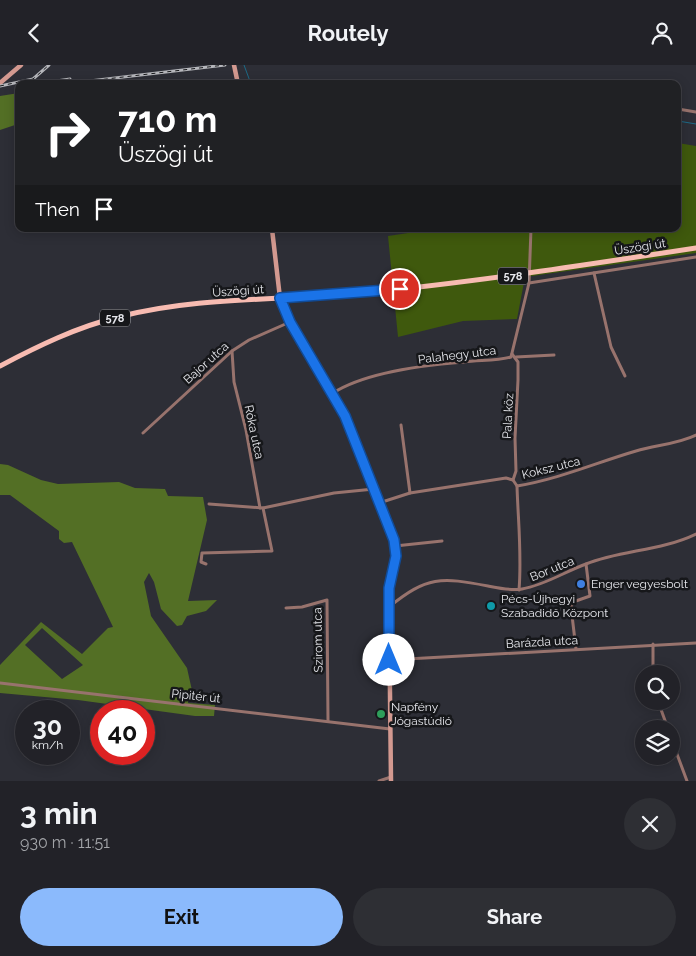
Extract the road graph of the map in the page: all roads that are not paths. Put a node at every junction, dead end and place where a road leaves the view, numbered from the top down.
1 (22, 65) edge
2 (234, 65) edge
3 (237, 80) edge
4 (0, 83) edge
5 (681, 110) edge
6 (696, 112) edge
7 (272, 232) edge
8 (531, 232) edge
9 (696, 248) edge
10 (696, 257) edge
11 (594, 273) junction
12 (530, 274) junction
13 (530, 283) junction
14 (280, 298) junction
15 (290, 322) junction
16 (232, 351) junction
17 (554, 355) dead end
18 (514, 356) junction
19 (0, 365) edge
20 (625, 376) dead end
21 (333, 393) junction
22 (401, 425) dead end
23 (143, 433) dead end
24 (696, 435) edge
25 (513, 480) junction
26 (517, 485) junction
27 (374, 489) junction
28 (410, 493) junction
29 (379, 503) junction
30 (209, 504) dead end
31 (261, 508) junction
32 (696, 534) edge
33 (442, 541) dead end
34 (395, 546) junction
35 (206, 564) dead end
36 (586, 564) junction
37 (519, 590) junction
38 (286, 608) dead end
39 (389, 608) junction
40 (696, 643) edge
41 (653, 645) junction
42 (576, 649) junction
43 (389, 660) junction
44 (653, 665) edge
45 (0, 683) edge
46 (328, 721) junction
47 (390, 729) junction
48 (680, 762) edge
49 (391, 779) edge
50 (379, 781) edge
51 (687, 781) edge

1 - 4 street
2 - 3 street
5 - 6 street
7 - 14 street
8 - 12 street, Palahegy utca
9 - 12 main road, Üszögi út / 578
10 - 11 street
11 - 13 street
11 - 20 street
12 - 13 street, Palahegy utca
12 - 14 main road, Üszögi út / 578
13 - 18 street, Palahegy utca
14 - 15 street
14 - 19 main road, Üszögi út / 578
15 - 16 street, Bajor utca
15 - 21 street
16 - 23 street, Bajor utca
16 - 31 street, Róka utca
17 - 18 street
18 - 21 street, Palahegy utca
18 - 25 street, Pala köz
21 - 27 street
22 - 28 street
24 - 26 street, Koksz utca
25 - 26 street, Koksz utca
25 - 28 street, Koksz utca
26 - 37 street
27 - 29 street
27 - 31 street
28 - 29 street, Koksz utca
29 - 34 street
30 - 31 street
31 - 35 street, Róka utca
32 - 36 street, Bor utca
33 - 34 street
34 - 39 street
36 - 37 street, Bor utca
36 - 42 street
37 - 39 street, Bor utca
38 - 46 street, Szirom utca
39 - 43 street
40 - 41 street, Barázda utca
41 - 42 street, Barázda utca
41 - 44 street
42 - 43 street, Barázda utca
43 - 47 street
45 - 46 street, Pipitér út
46 - 47 street, Pipitér út
47 - 49 street
48 - 51 street
49 - 50 street

